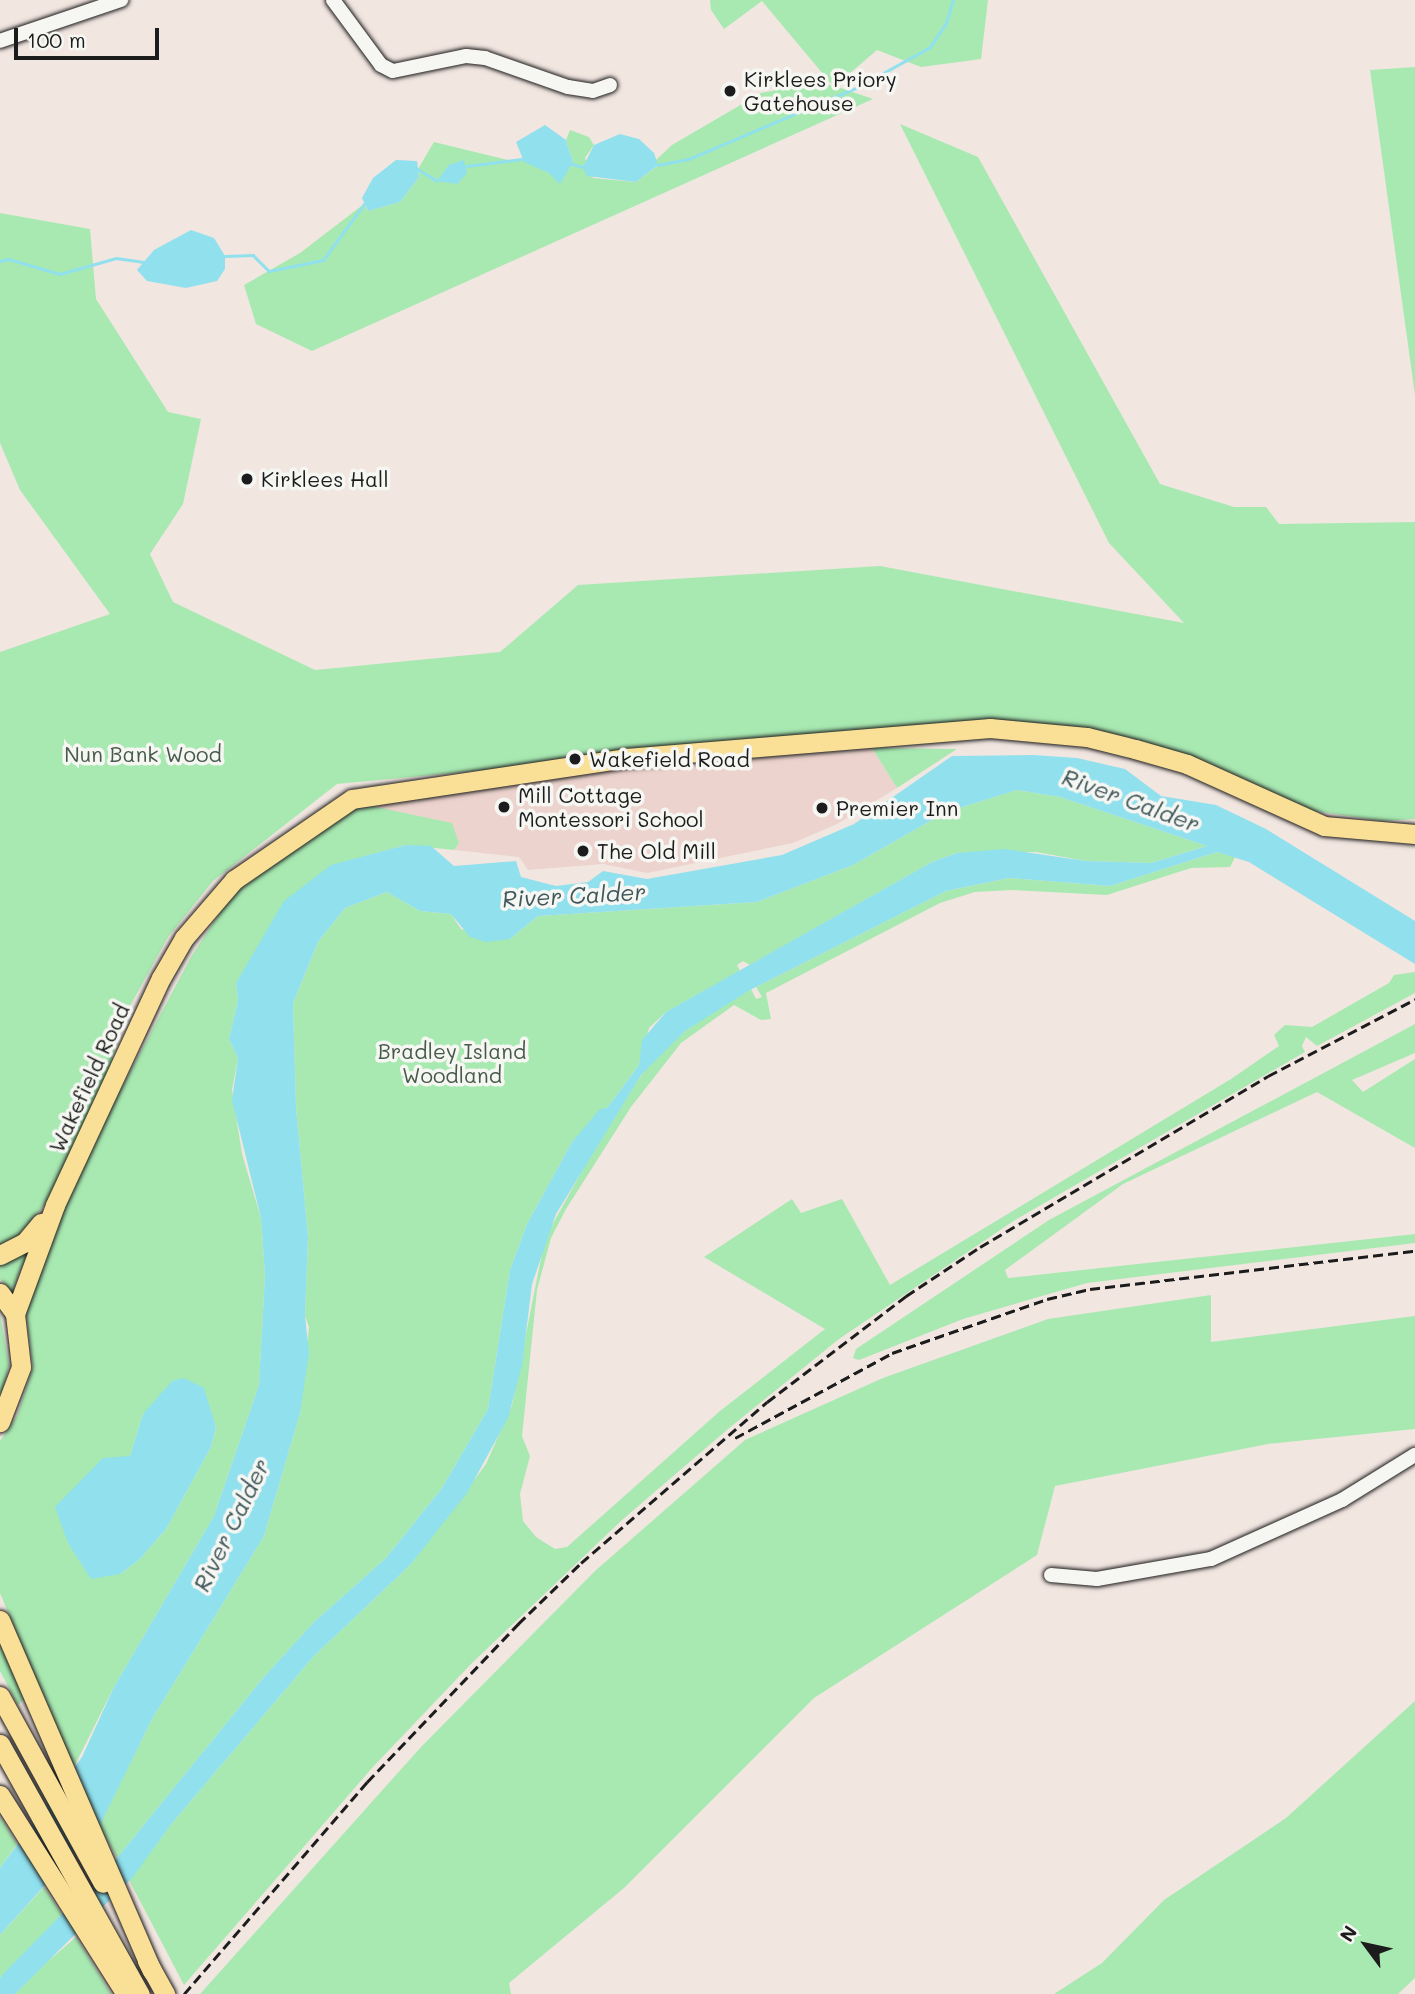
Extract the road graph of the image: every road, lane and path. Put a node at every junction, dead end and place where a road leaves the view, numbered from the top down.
1 (121, 0) edge
2 (333, 0) edge
3 (0, 41) edge
4 (610, 85) dead end
5 (1415, 834) edge
6 (55, 1205) junction
7 (0, 1255) edge
8 (0, 1293) edge
9 (15, 1314) junction
10 (0, 1422) edge
11 (1415, 1455) edge
12 (1051, 1575) dead end
13 (0, 1620) edge
14 (0, 1696) edge
15 (0, 1745) edge
16 (0, 1796) edge
17 (152, 1971) junction
18 (127, 1994) edge
19 (140, 1994) edge
20 (165, 1994) edge

1 - 3 street
2 - 4 street
5 - 6 highway, Wakefield Road
6 - 7 highway, Wakefield Road
6 - 9 highway, Wakefield Road
8 - 9 highway
9 - 10 highway
11 - 12 street
13 - 17 highway
14 - 17 highway
15 - 19 highway
16 - 18 highway
17 - 20 highway

